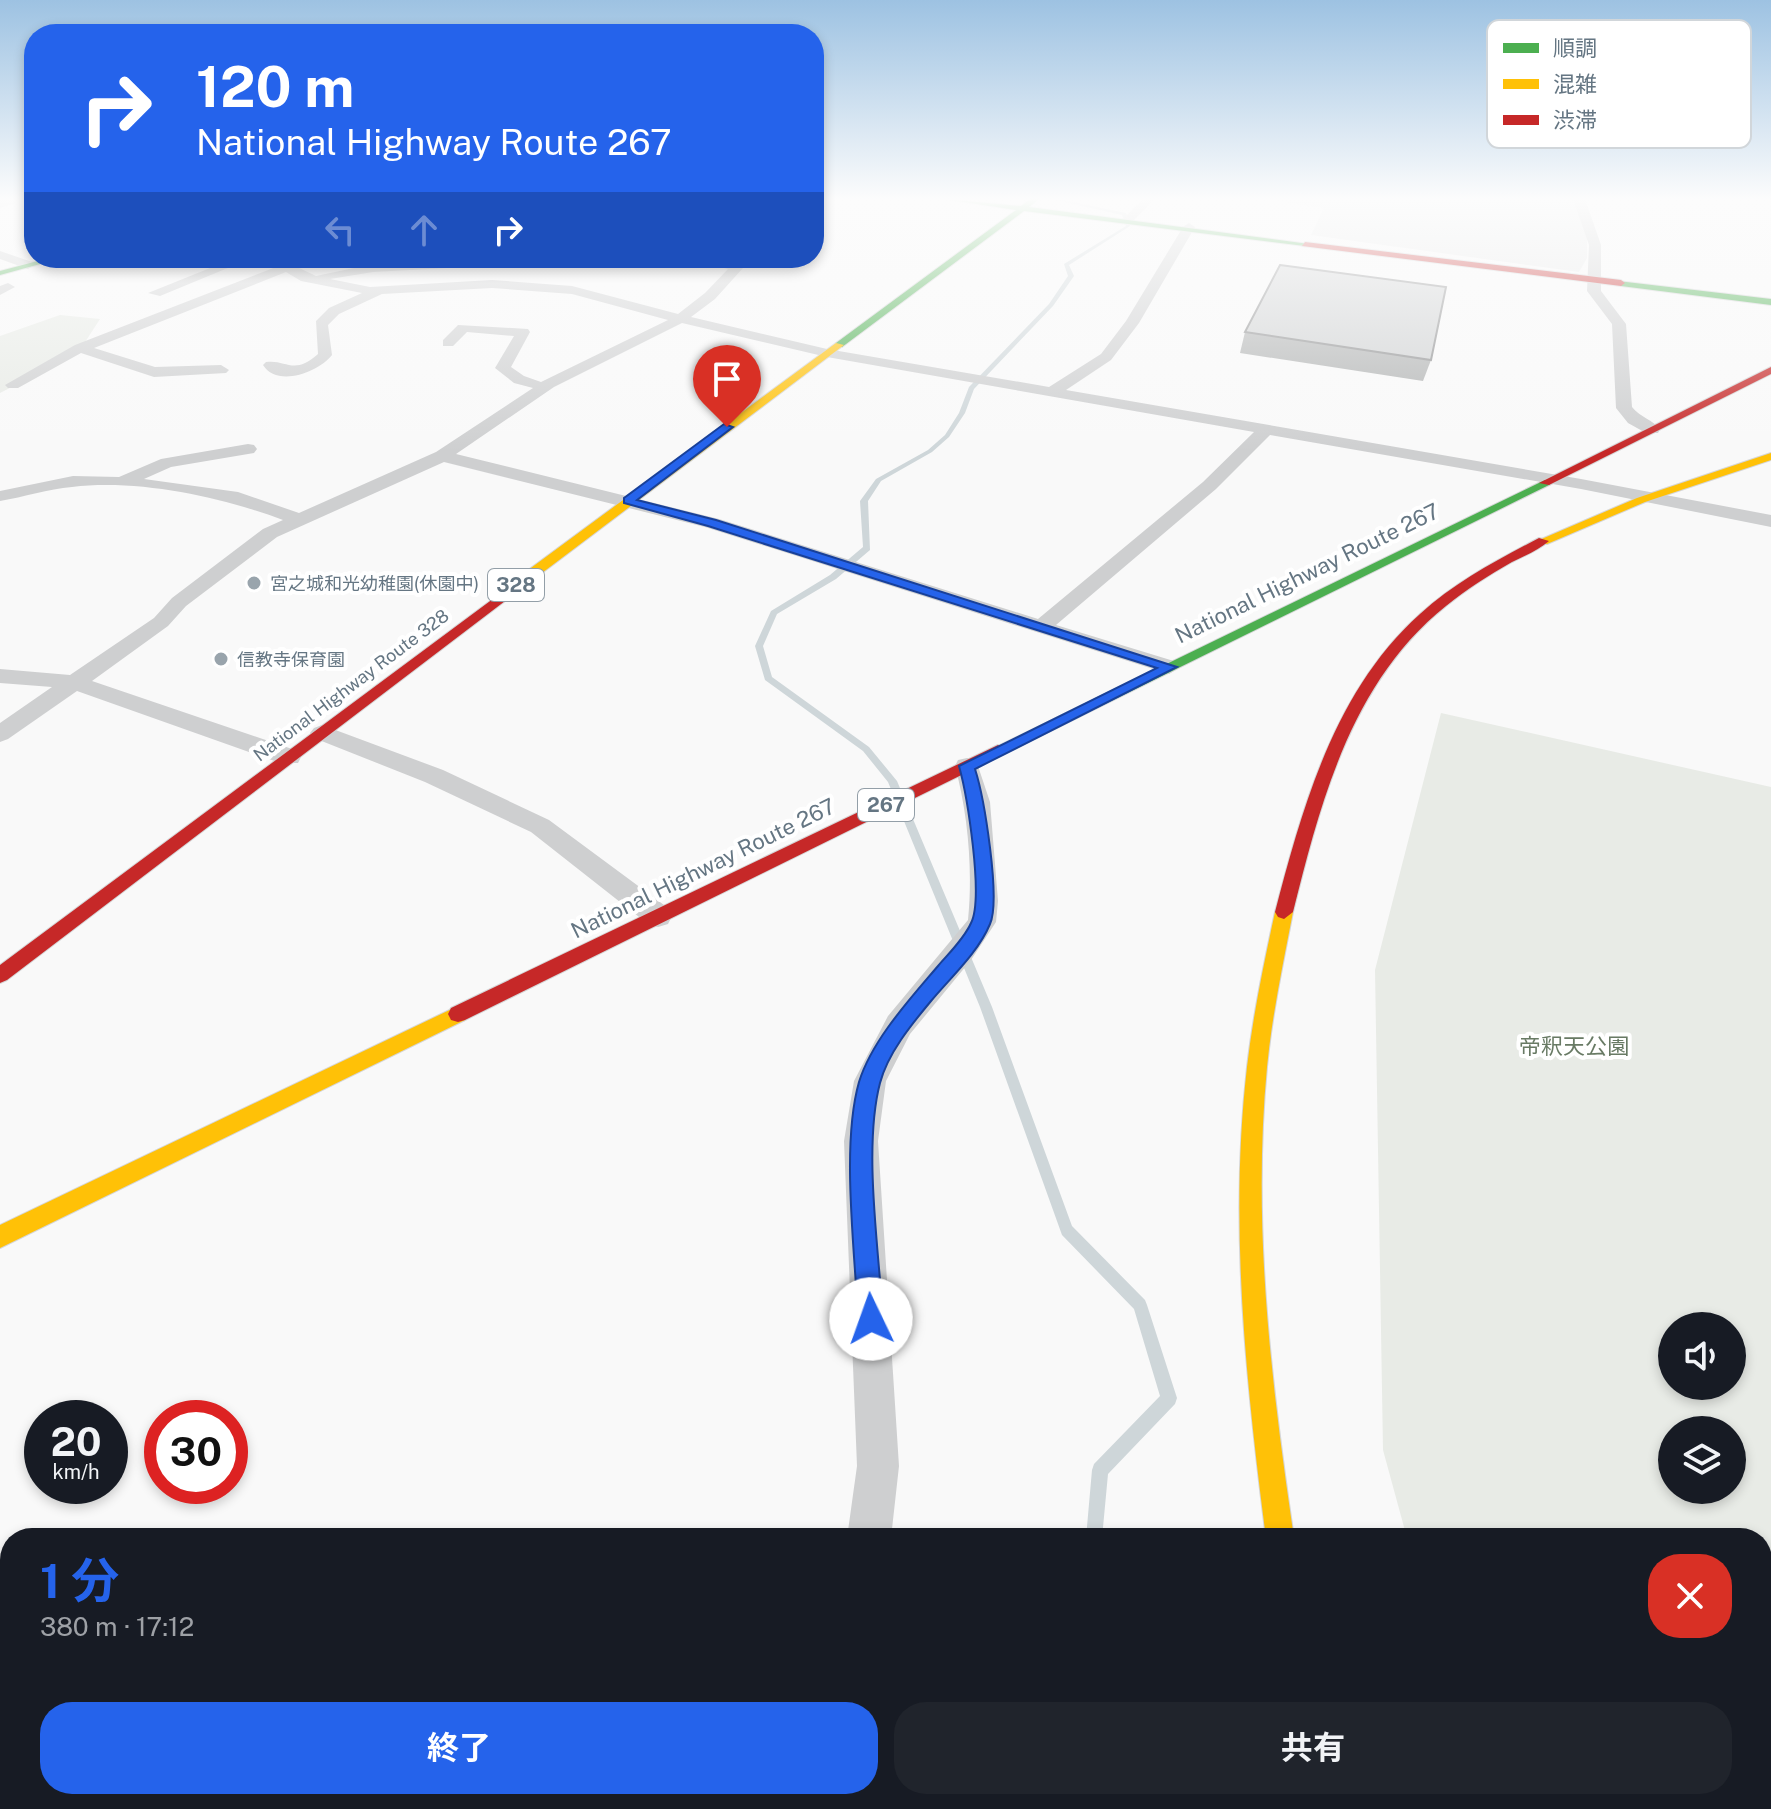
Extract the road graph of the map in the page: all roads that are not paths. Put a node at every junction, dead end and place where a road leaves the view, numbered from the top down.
1 (180, 283) edge
2 (237, 283) edge
3 (337, 283) edge
4 (722, 283) edge
5 (922, 283) edge
6 (1156, 283) edge
7 (1593, 283) edge
8 (1621, 283) edge
9 (379, 291) junction
10 (155, 293) dead end
11 (1771, 302) edge
12 (680, 319) junction
13 (448, 343) dead end
14 (80, 348) junction
15 (827, 353) junction
16 (271, 365) dead end
17 (540, 367) dead end
18 (221, 370) dead end
19 (1771, 370) edge
20 (542, 384) junction
21 (13, 385) dead end
22 (1050, 393) junction
23 (1652, 429) junction
24 (1264, 431) junction
25 (248, 449) dead end
26 (442, 456) junction
27 (1771, 456) edge
28 (1550, 481) junction
29 (122, 482) junction
30 (0, 496) edge
31 (1651, 497) junction
32 (628, 501) junction
33 (297, 519) junction
34 (1771, 521) edge
35 (1041, 627) junction
36 (1169, 667) junction
37 (0, 676) edge
38 (73, 682) junction
39 (322, 733) junction
40 (0, 734) edge
41 (289, 757) junction
42 (967, 766) junction
43 (658, 916) junction
44 (0, 975) edge
45 (0, 1237) edge
46 (870, 1528) edge
47 (1278, 1528) edge

1 - 10 street
2 - 14 street
3 - 9 street
4 - 12 street
5 - 15 main road, National Highway Route 328 / 328
6 - 22 street
7 - 23 street
8 - 11 main road
9 - 12 street
9 - 16 street
12 - 15 street
12 - 20 street
13 - 20 street
14 - 18 street
14 - 21 street
15 - 22 street
15 - 32 main road, National Highway Route 328 / 328
17 - 20 street
19 - 23 main road, National Highway Route 267 / 267
20 - 26 street
22 - 24 street
23 - 28 main road, National Highway Route 267 / 267
24 - 28 street
24 - 35 street
25 - 29 street
26 - 32 street
26 - 33 street
27 - 31 main road
28 - 31 street
28 - 36 main road, National Highway Route 267 / 267
29 - 30 street
29 - 33 street
31 - 34 street
31 - 47 main road
32 - 35 street
32 - 39 main road, National Highway Route 328 / 328
33 - 38 street
35 - 36 street
36 - 42 main road, National Highway Route 267 / 267
37 - 38 street
38 - 40 street
38 - 41 street
39 - 41 main road, National Highway Route 328 / 328
39 - 43 street
41 - 44 main road, National Highway Route 328 / 328
42 - 43 main road, National Highway Route 267 / 267
42 - 46 street
43 - 45 main road, National Highway Route 267 / 267

